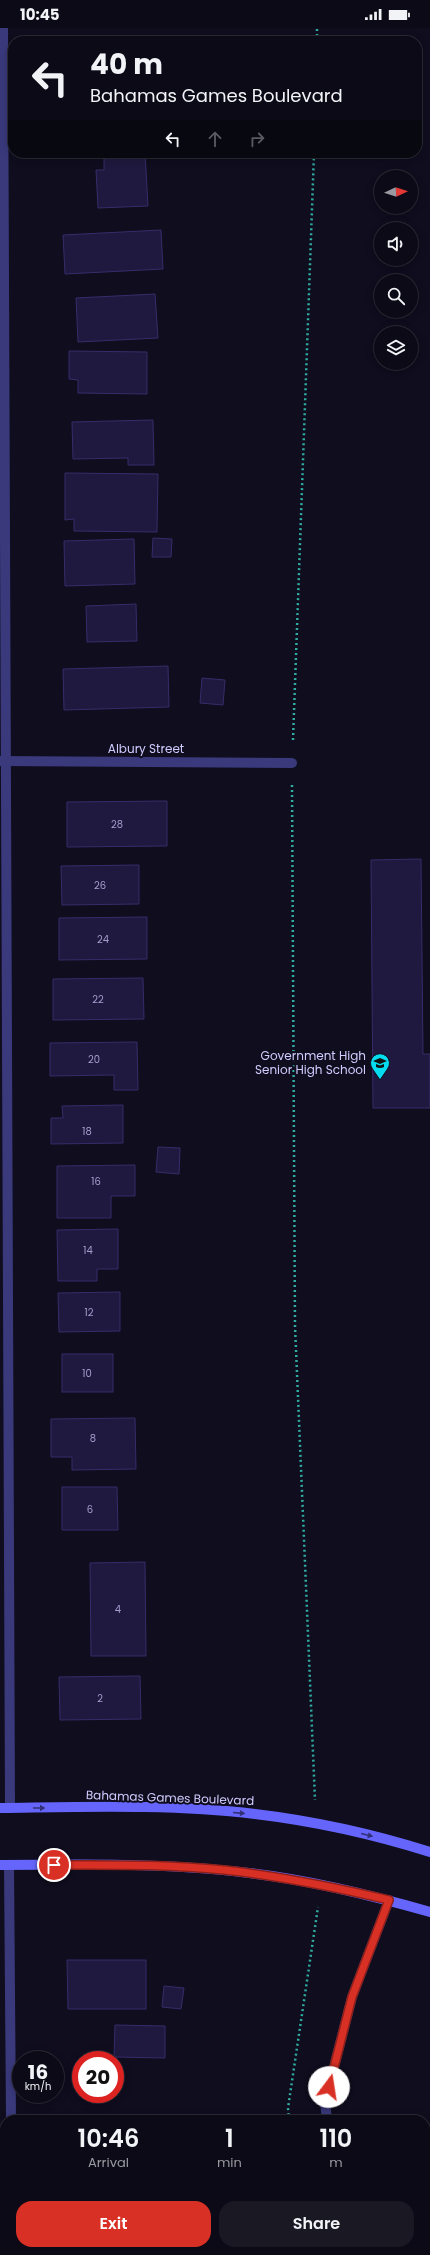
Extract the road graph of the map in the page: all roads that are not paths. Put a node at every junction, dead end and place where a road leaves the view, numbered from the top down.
1 (3, 28) edge
2 (3, 761) edge
3 (292, 763) road end
4 (5, 1808) edge
5 (430, 1852) edge
6 (5, 1865) edge
7 (389, 1900) junction
8 (430, 1912) edge
9 (11, 2115) edge
10 (326, 2115) edge

1 - 2 street
2 - 3 street, Albury Street
2 - 4 street
4 -> 5 main road, Bahamas Games Boulevard
6 - 7 main road
6 - 9 street
7 - 8 main road
7 - 10 street

